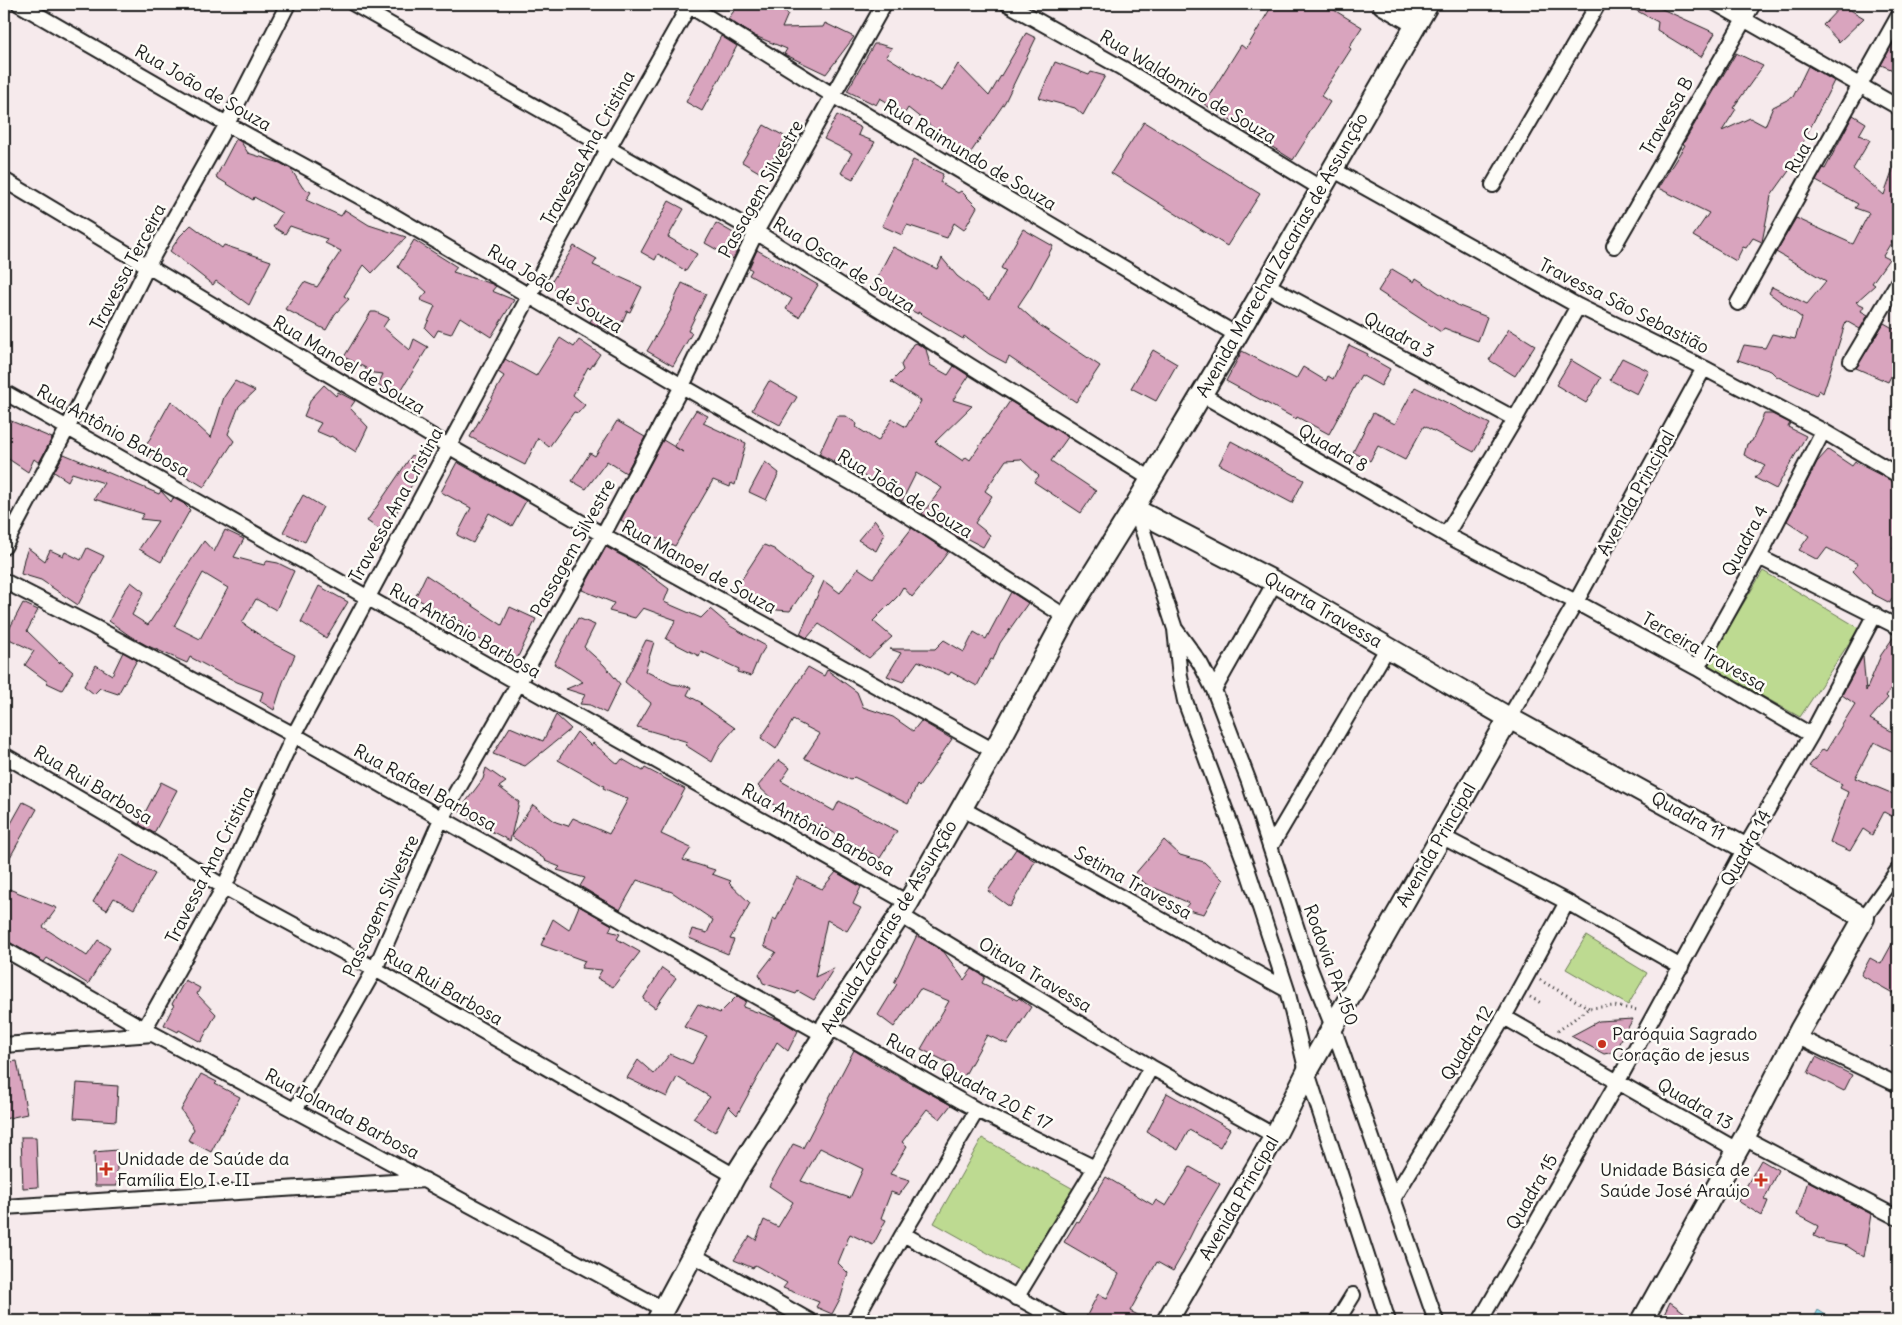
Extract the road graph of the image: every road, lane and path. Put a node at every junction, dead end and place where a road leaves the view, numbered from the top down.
1 (19, 4) edge
2 (288, 4) edge
3 (354, 4) edge
4 (688, 4) edge
5 (884, 4) edge
6 (1008, 4) edge
7 (1384, 4) edge
8 (1428, 4) edge
9 (1598, 4) edge
10 (1717, 4) edge
11 (1753, 4) edge
12 (1898, 17) edge
13 (1745, 18) junction
14 (1416, 23) junction
15 (1861, 85) junction
16 (834, 96) junction
17 (1898, 107) edge
18 (227, 124) junction
19 (608, 149) junction
20 (1332, 169) junction
21 (4, 180) edge
22 (1493, 185) dead end
23 (1322, 189) junction
24 (756, 232) junction
25 (1614, 246) dead end
26 (148, 265) junction
27 (1898, 282) edge
28 (1265, 284) junction
29 (529, 295) junction
30 (1738, 303) dead end
31 (1578, 306) junction
32 (1237, 335) junction
33 (1851, 360) dead end
34 (1704, 368) junction
35 (682, 386) junction
36 (4, 392) edge
37 (1201, 394) junction
38 (1515, 419) junction
39 (68, 427) junction
40 (1822, 431) junction
41 (450, 447) junction
42 (1898, 475) edge
43 (1151, 479) junction
44 (1136, 508) junction
45 (603, 535) junction
46 (1446, 535) junction
47 (4, 547) edge
48 (1759, 557) junction
49 (4, 581) edge
50 (1275, 582) junction
51 (368, 596) junction
52 (1576, 602) junction
53 (1875, 614) junction
54 (1066, 617) junction
55 (1898, 627) edge
56 (1176, 629) junction
57 (1388, 647) junction
58 (1697, 668) junction
59 (518, 683) junction
60 (1214, 690) junction
61 (1509, 718) junction
62 (294, 735) junction
63 (1811, 735) junction
64 (994, 751) junction
65 (4, 755) edge
66 (960, 808) junction
67 (441, 819) junction
68 (1441, 836) junction
69 (1271, 846) junction
70 (1745, 848) junction
71 (1898, 871) edge
72 (224, 887) junction
73 (1567, 902) junction
74 (904, 909) junction
75 (1864, 918) junction
76 (4, 949) edge
77 (1681, 967) junction
78 (375, 969) junction
79 (1528, 973) junction
80 (1287, 990) junction
81 (1642, 1002) dead end
82 (1589, 1008) junction
83 (1504, 1017) junction
84 (1333, 1027) junction
85 (826, 1030) junction
86 (149, 1031) junction
87 (1555, 1032) dead end
88 (1796, 1036) junction
89 (4, 1045) edge
90 (1151, 1067) junction
91 (1307, 1072) junction
92 (1618, 1082) junction
93 (1898, 1085) edge
94 (296, 1110) junction
95 (977, 1110) junction
96 (1275, 1136) junction
97 (1740, 1144) junction
98 (1095, 1168) junction
99 (735, 1176) junction
100 (425, 1180) junction
101 (1394, 1199) junction
102 (4, 1207) edge
103 (1898, 1218) edge
104 (903, 1234) junction
105 (693, 1256) junction
106 (1353, 1295) dead end
107 (1016, 1298) junction
108 (660, 1315) edge
109 (810, 1321) edge
110 (854, 1321) edge
111 (1060, 1321) edge
112 (1167, 1321) edge
113 (1337, 1321) edge
114 (1388, 1321) edge
115 (1436, 1321) edge
116 (1480, 1321) edge
117 (1642, 1321) edge

1 - 18 street, Rua João de Souza
2 - 18 street, Travessa Terceira
3 - 19 street, Rua Oscar de Souza
4 - 16 street, Rua Raimundo de Souza
4 - 19 street, Travessa Ana Cristina
5 - 16 street, Passagem Silvestre
6 - 23 street, Rua Waldomiro de Souza
7 - 14 street
8 - 14 street, Avenida Marechal Zacarias de Assunção
9 - 22 street
10 - 13 street
11 - 13 street, Travessa B
12 - 15 street, Rua C
13 - 15 street
13 - 25 street, Travessa B
14 - 20 street, Avenida Marechal Zacarias de Assunção
15 - 17 street
15 - 30 street, Rua C
16 - 24 street, Passagem Silvestre
16 - 32 street, Rua Raimundo de Souza
18 - 26 street, Travessa Terceira
18 - 29 street, Rua João de Souza
19 - 24 street, Rua Oscar de Souza
19 - 29 street, Travessa Ana Cristina
20 - 23 street, Avenida Marechal Zacarias de Assunção
20 - 31 street, Travessa São Sebastião
21 - 26 street, Rua Manoel de Souza
23 - 28 street, Avenida Marechal Zacarias de Assunção
24 - 35 street, Passagem Silvestre
24 - 43 street, Rua Oscar de Souza
26 - 39 street, Travessa Terceira
26 - 41 street, Rua Manoel de Souza
27 - 33 street
28 - 32 street, Avenida Marechal Zacarias de Assunção
28 - 38 street, Quadra 3
29 - 35 street, Rua João de Souza
29 - 41 street, Travessa Ana Cristina
31 - 34 street, Travessa São Sebastião
31 - 38 street
32 - 37 street, Avenida Marechal Zacarias de Assunção
34 - 40 street, Travessa São Sebastião
34 - 52 street, Avenida Principal
35 - 45 street, Passagem Silvestre
35 - 54 street, Rua João de Souza
36 - 39 street, Rua Antônio Barbosa
37 - 43 street, Avenida Marechal Zacarias de Assunção
37 - 46 street, Quadra 8
38 - 46 street
39 - 47 street, Travessa Terceira
39 - 51 street, Rua Antônio Barbosa
40 - 42 street, Travessa São Sebastião
40 - 48 street, Quadra 4
41 - 45 street, Rua Manoel de Souza
41 - 51 street, Travessa Ana Cristina
43 - 44 street, Avenida Marechal Zacarias de Assunção
44 - 50 street, Quarta Travessa
44 - 54 street, Avenida Zacarias de Assunção
44 - 56 street, Rodovia PA-150
45 - 59 street, Passagem Silvestre
45 - 64 street, Rua Manoel de Souza
46 - 52 street
48 - 53 street
48 - 58 street, Quadra 4
49 - 62 street, Rua Rafael Barbosa
50 - 57 street, Quarta Travessa
50 - 60 street
51 - 59 street, Rua Antônio Barbosa
51 - 62 street, Travessa Ana Cristina
52 - 58 street, Terceira Travessa
52 - 61 street, Avenida Principal
53 - 55 street
53 - 63 street, Quadra 14
54 - 64 street, Avenida Zacarias de Assunção
56 - 60 street, Rodovia PA-150
56 - 80 street, Rodovia PA-150
57 - 61 street, Quarta Travessa
57 - 69 street
58 - 63 street, Terceira Travessa
59 - 67 street, Passagem Silvestre
59 - 74 street, Rua Antônio Barbosa
60 - 69 street, Rodovia PA-150
61 - 68 street, Avenida Principal
61 - 70 street, Quadra 11
62 - 67 street, Rua Rafael Barbosa
62 - 72 street, Travessa Ana Cristina
63 - 70 street, Quadra 14
64 - 66 street, Avenida Zacarias de Assunção
65 - 72 street, Rua Rui Barbosa
66 - 74 street, Avenida Zacarias de Assunção
66 - 80 street, Setima Travessa
67 - 78 street, Passagem Silvestre
67 - 85 street, Rua Rafael Barbosa
68 - 73 street
68 - 84 street, Avenida Principal
69 - 84 street, Rodovia PA-150
70 - 75 street, Quadra 11
70 - 77 street, Quadra 14
71 - 75 street
72 - 78 street, Rua Rui Barbosa
72 - 86 street, Travessa Ana Cristina
73 - 77 street
73 - 79 street, Quadra 12
74 - 85 street, Avenida Zacarias de Assunção
74 - 90 street, Oitava Travessa
75 - 88 street
76 - 86 street, Rua Iolanda Barbosa
77 - 92 street, Quadra 14
78 - 94 street, Passagem Silvestre
78 - 99 street, Rua Rui Barbosa
79 - 82 path
79 - 83 street, Quadra 12
80 - 91 street, Rodovia PA-150
81 - 82 path
82 - 87 path
83 - 92 street, Quadra 13
83 - 101 street, Quadra 12
84 - 91 street, Avenida Principal
84 - 101 street, Rodovia PA-150
85 - 95 street, Rua da Quadra 20 E 17
85 - 99 street, Avenida Zacarias de Assunção
86 - 89 street
86 - 94 street, Rua Iolanda Barbosa
88 - 93 street
88 - 97 street
90 - 96 street, Oitava Travessa
90 - 98 street
91 - 96 street, Avenida Principal
91 - 114 street, Rodovia PA-150
92 - 97 street, Quadra 13
92 - 116 street, Quadra 15
94 - 100 street, Rua Iolanda Barbosa
95 - 98 street, Rua da Quadra 20 E 17
95 - 104 street
96 - 112 street, Avenida Principal
97 - 103 street, Quadra 13
97 - 117 street
98 - 107 street
99 - 105 street, Avenida Zacarias de Assunção
100 - 102 street
100 - 108 street, Rua Iolanda Barbosa
101 - 115 street, Rodovia PA-150
104 - 107 street
104 - 110 street
105 - 108 street, Avenida Zacarias de Assunção
105 - 109 street
106 - 113 street
107 - 111 street

